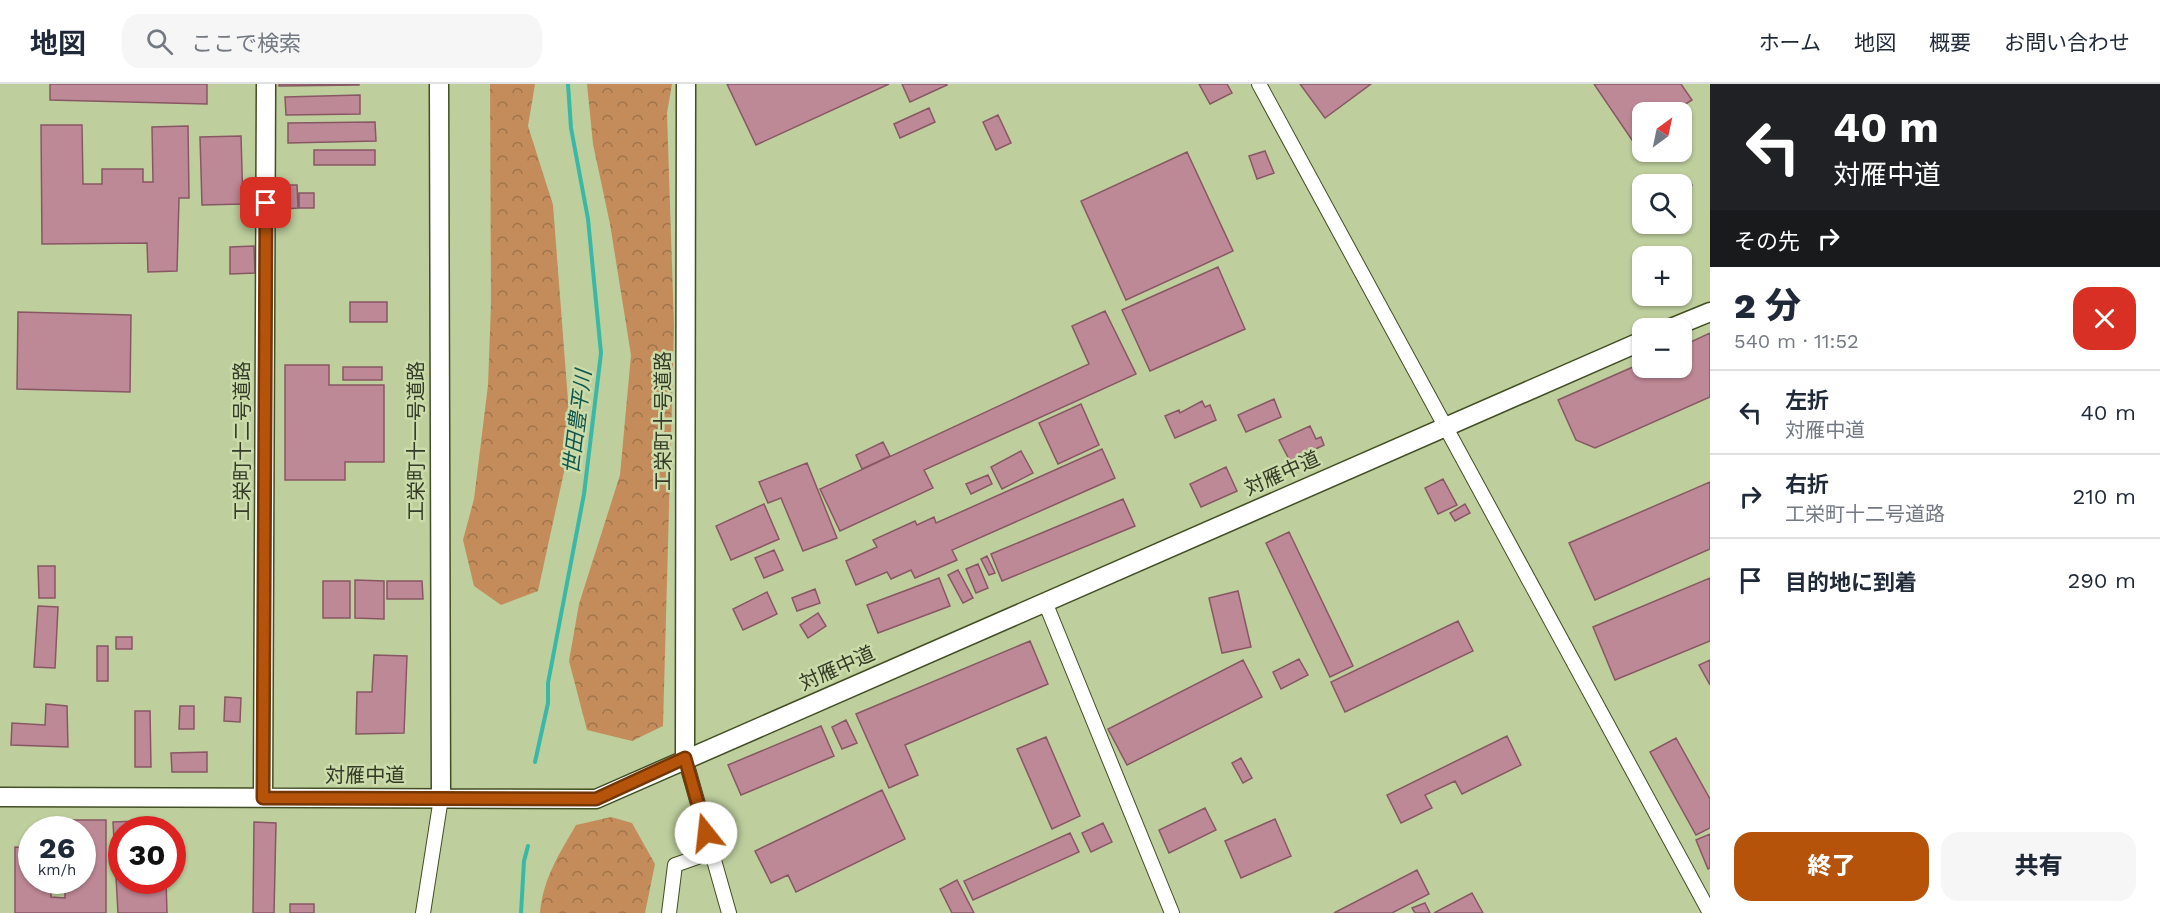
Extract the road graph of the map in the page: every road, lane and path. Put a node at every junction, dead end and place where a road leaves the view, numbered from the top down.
1 (266, 84) edge
2 (439, 84) edge
3 (686, 84) edge
4 (1259, 84) edge
5 (1710, 312) edge
6 (1692, 319) edge
7 (1632, 345) edge
8 (1447, 426) junction
9 (1045, 602) junction
10 (685, 758) junction
11 (0, 797) edge
12 (263, 798) junction
13 (441, 798) junction
14 (711, 852) junction
15 (423, 913) edge
16 (669, 913) edge
17 (729, 913) edge
18 (1172, 913) edge
19 (1710, 913) edge

1 - 12 street, 工栄町十二号道路
2 - 13 street, 工栄町十一号道路
3 - 10 street, 工栄町十号道路
4 - 8 street
5 - 6 street
7 - 8 street, 対雁中道
8 - 9 street, 対雁中道
8 - 19 street
9 - 10 street, 対雁中道
9 - 18 street
10 - 13 street, 対雁中道
10 - 14 street
11 - 12 street, 対雁中道
12 - 13 street, 対雁中道
13 - 15 street
14 - 16 street
14 - 17 street

